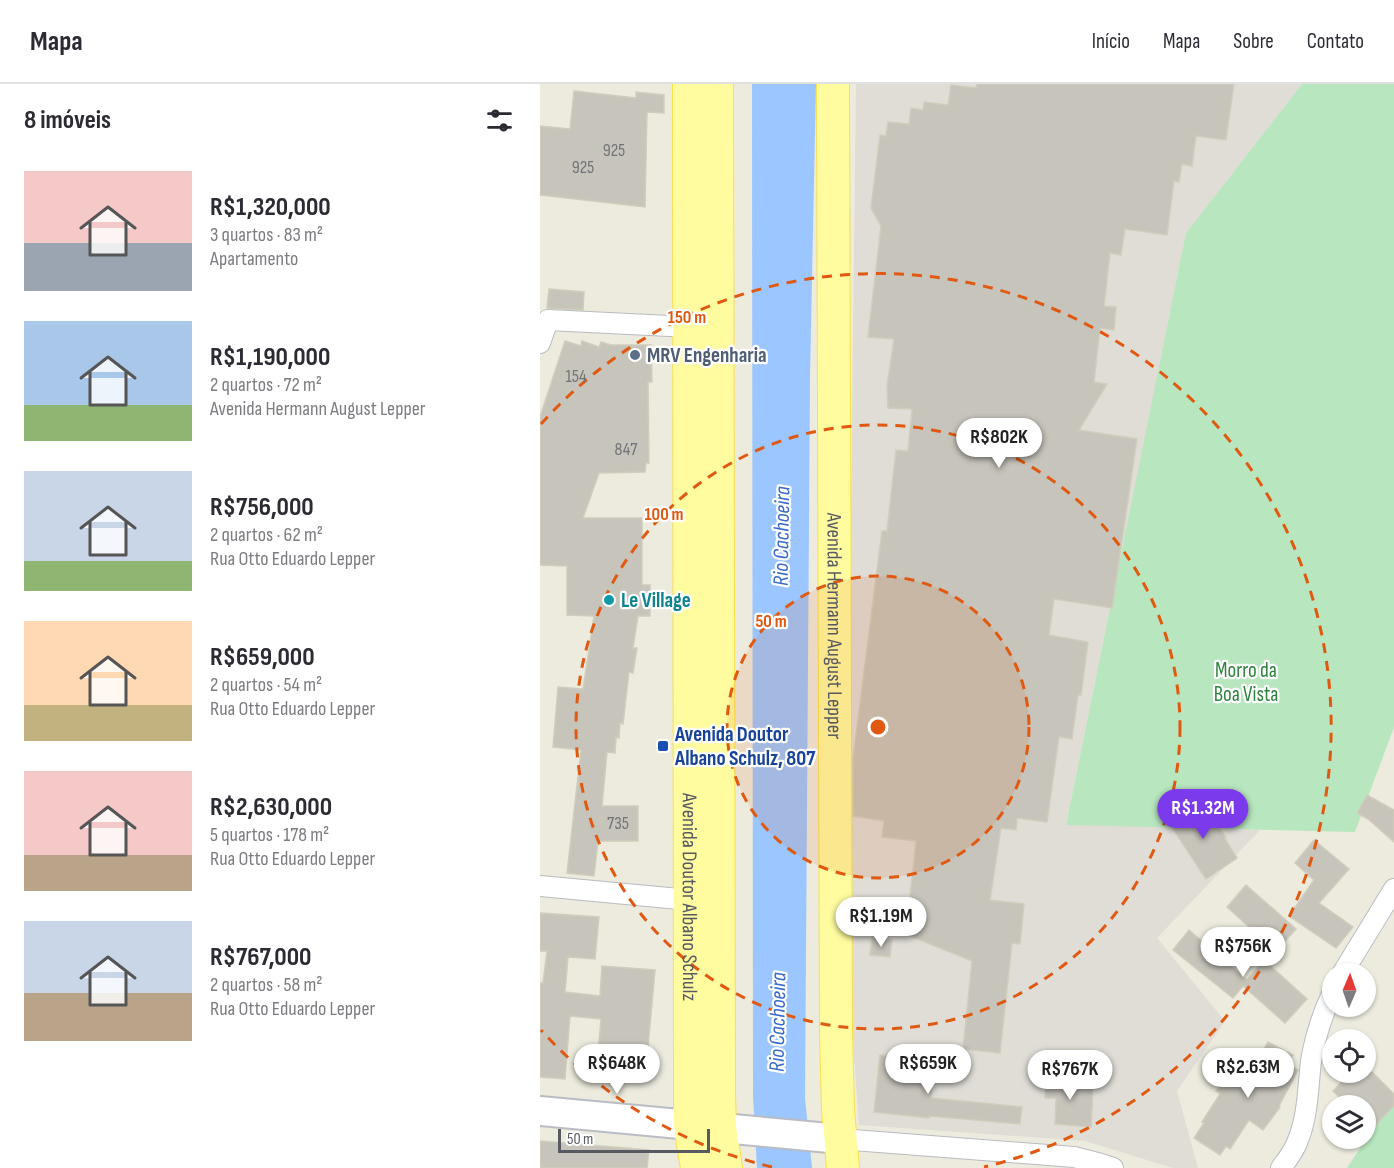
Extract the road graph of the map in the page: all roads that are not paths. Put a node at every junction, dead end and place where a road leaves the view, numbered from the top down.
1 (689, 84) edge
2 (717, 84) edge
3 (833, 84) edge
4 (690, 327) junction
5 (540, 343) edge
6 (540, 886) edge
7 (1394, 889) edge
8 (690, 900) junction
9 (1349, 963) edge
10 (1322, 1017) edge
11 (540, 1111) edge
12 (715, 1127) junction
13 (833, 1148) edge
14 (697, 1168) edge
15 (726, 1168) edge
16 (1113, 1168) edge
17 (1281, 1168) edge

1 - 4 main road, Avenida Doutor Albano Schulz
2 - 12 main road, Avenida Doutor Albano Schulz
3 - 13 main road, Avenida Hermann August Lepper
4 - 5 street
4 - 8 main road, Avenida Doutor Albano Schulz
6 - 8 street
7 - 9 street
8 - 12 main road, Avenida Doutor Albano Schulz
10 - 17 street
11 - 12 main road
12 - 13 main road
12 - 14 main road, Avenida Doutor Albano Schulz
12 - 15 main road, Avenida Doutor Albano Schulz
13 - 16 street

